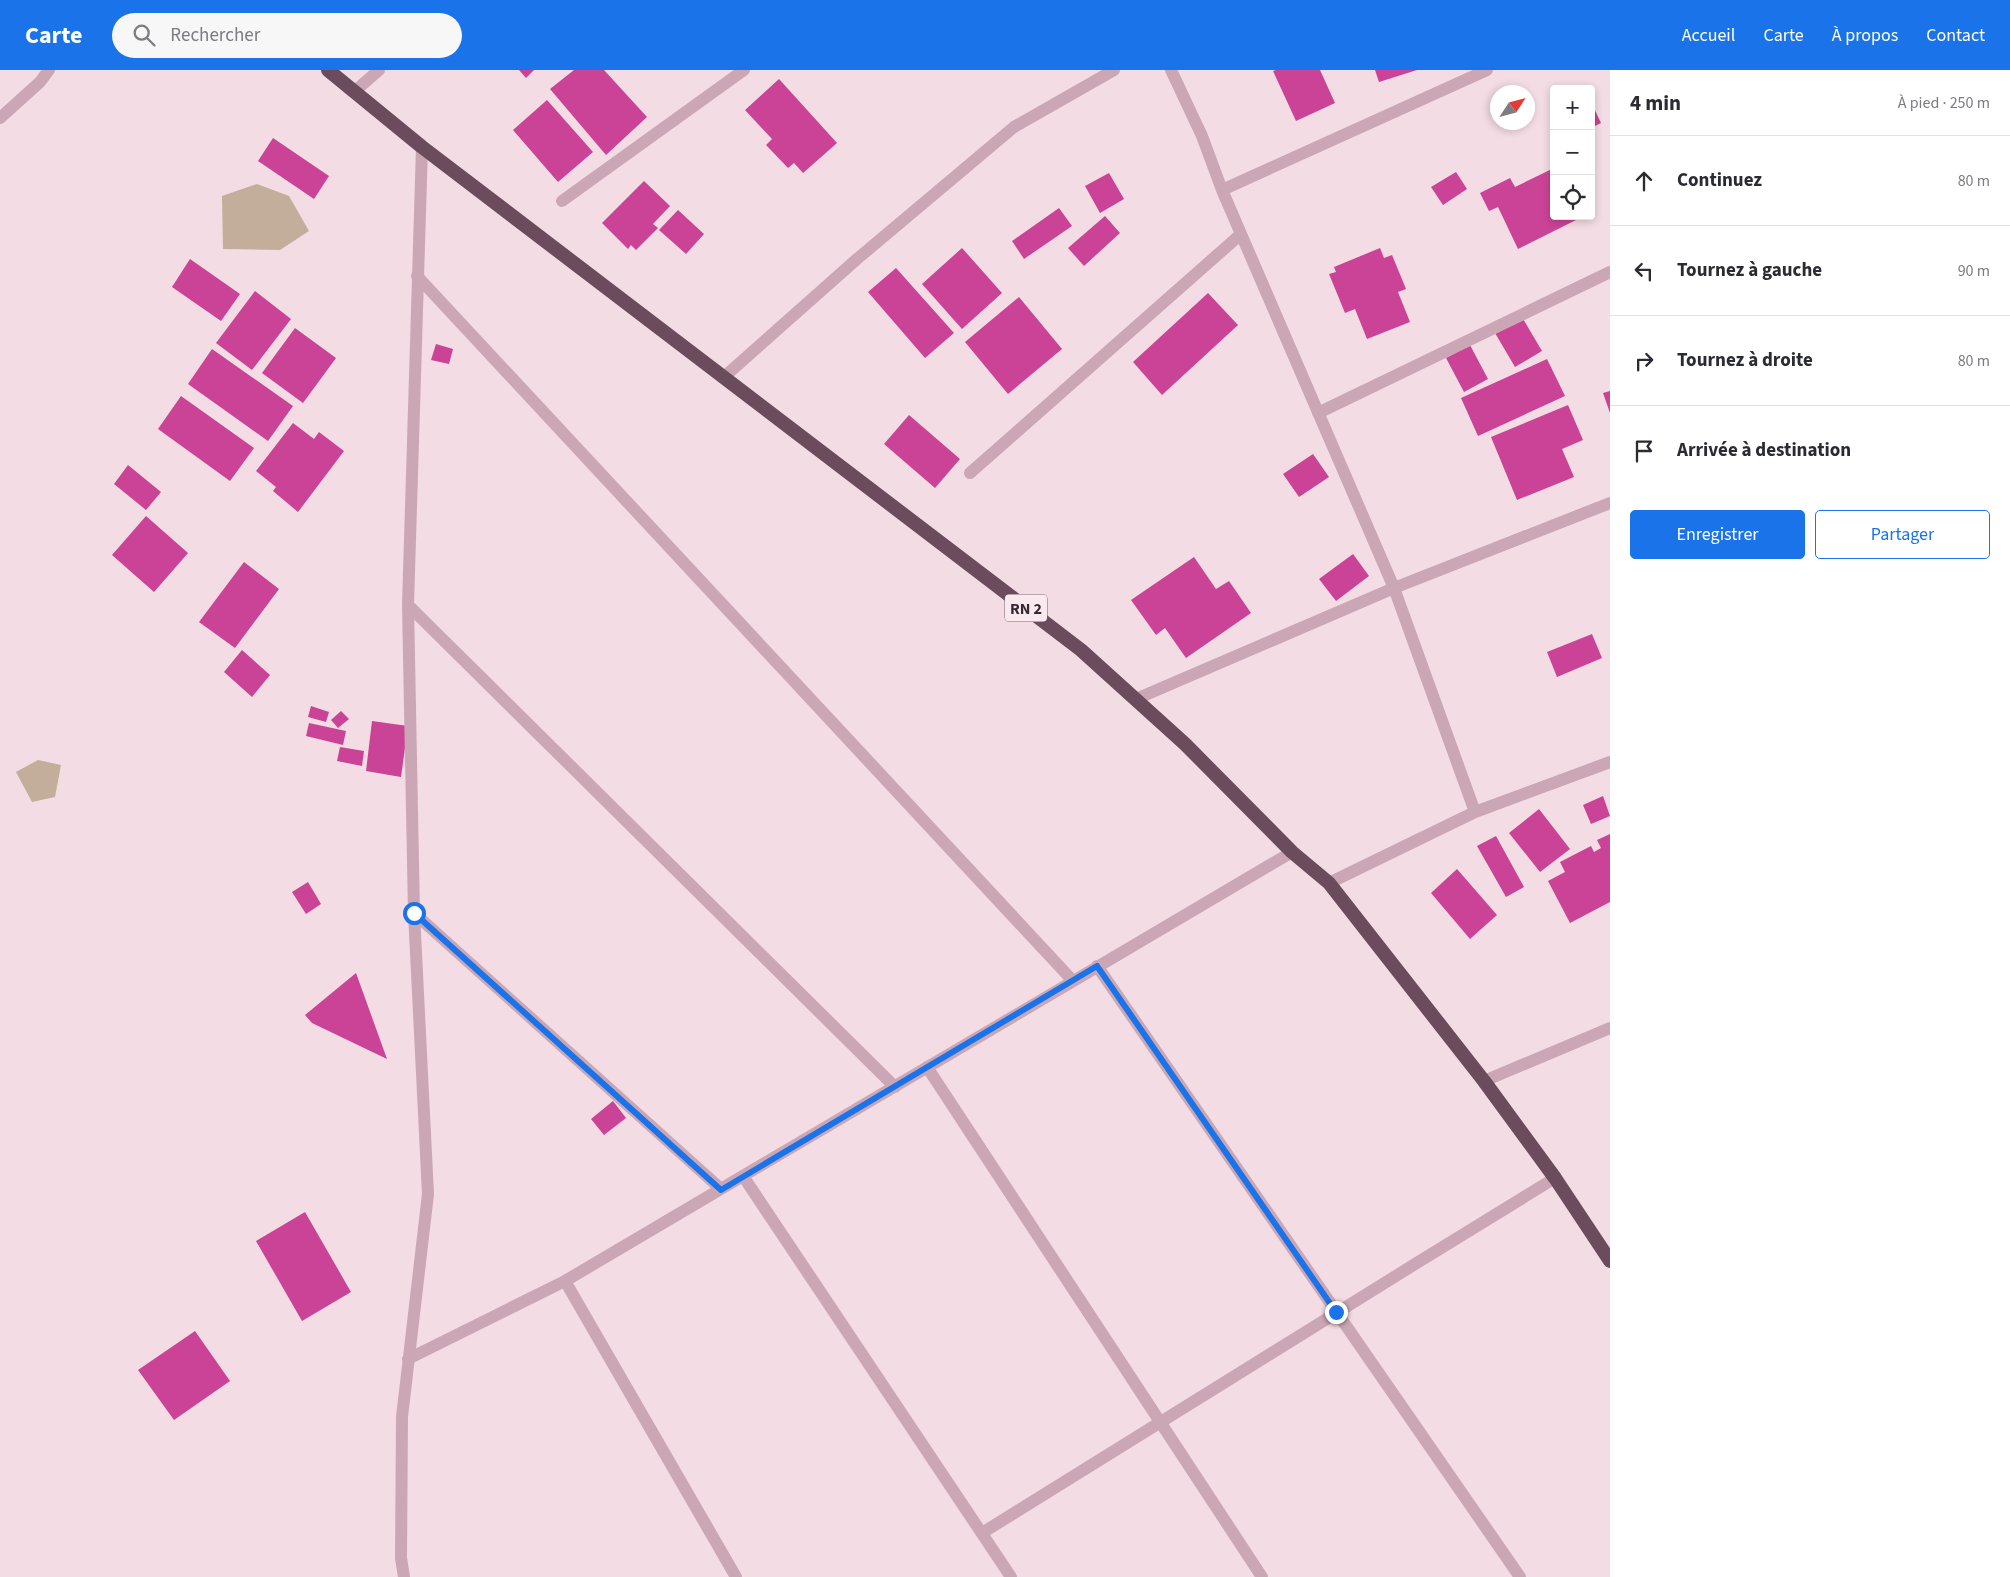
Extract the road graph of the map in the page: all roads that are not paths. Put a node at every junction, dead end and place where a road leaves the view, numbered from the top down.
1 (49, 70) edge
2 (328, 70) edge
3 (379, 70) edge
4 (744, 70) edge
5 (1114, 70) edge
6 (1171, 70) edge
7 (1487, 70) edge
8 (355, 90) junction
9 (0, 118) edge
10 (422, 147) junction
11 (1222, 190) junction
12 (562, 201) dead end
13 (1241, 234) junction
14 (1610, 272) edge
15 (417, 276) junction
16 (724, 377) junction
17 (1318, 413) junction
18 (970, 473) dead end
19 (1610, 503) edge
20 (1394, 588) junction
21 (408, 605) junction
22 (1136, 699) junction
23 (1610, 762) edge
24 (1475, 812) junction
25 (1292, 852) junction
26 (1329, 882) junction
27 (414, 913) junction
28 (1097, 966) junction
29 (1073, 981) junction
30 (1610, 1028) edge
31 (927, 1067) junction
32 (1484, 1081) junction
33 (895, 1086) junction
34 (743, 1176) junction
35 (1555, 1178) junction
36 (721, 1190) junction
37 (1610, 1261) edge
38 (565, 1281) junction
39 (1336, 1312) junction
40 (408, 1358) junction
41 (1161, 1423) junction
42 (982, 1533) junction
43 (404, 1577) edge
44 (736, 1577) edge
45 (1011, 1577) edge
46 (1262, 1577) edge
47 (1520, 1577) edge

1 - 9 street
2 - 8 highway, RN 2
3 - 8 street
4 - 12 street
5 - 16 street
6 - 11 street
7 - 11 street
8 - 10 highway, RN 2
10 - 15 street
10 - 16 highway, RN 2
11 - 13 street
13 - 17 street
13 - 18 street
14 - 17 street
15 - 21 street
15 - 29 street
16 - 22 highway, RN 2
17 - 20 street
19 - 20 street
20 - 22 street
20 - 24 street
21 - 27 street
21 - 33 street
22 - 25 highway, RN 2
23 - 24 street
24 - 26 street
25 - 26 highway, RN 2
25 - 28 street
26 - 32 highway, RN 2
27 - 36 street
27 - 40 street
28 - 29 street
28 - 39 street
29 - 31 street
30 - 32 street
31 - 33 street
31 - 41 street
32 - 35 highway, RN 2
33 - 34 street
34 - 36 street
34 - 42 street
35 - 37 highway, RN 2
35 - 39 street
36 - 38 street
38 - 40 street
38 - 44 street
39 - 41 street
39 - 47 street
40 - 43 street
41 - 42 street
41 - 46 street
42 - 45 street

